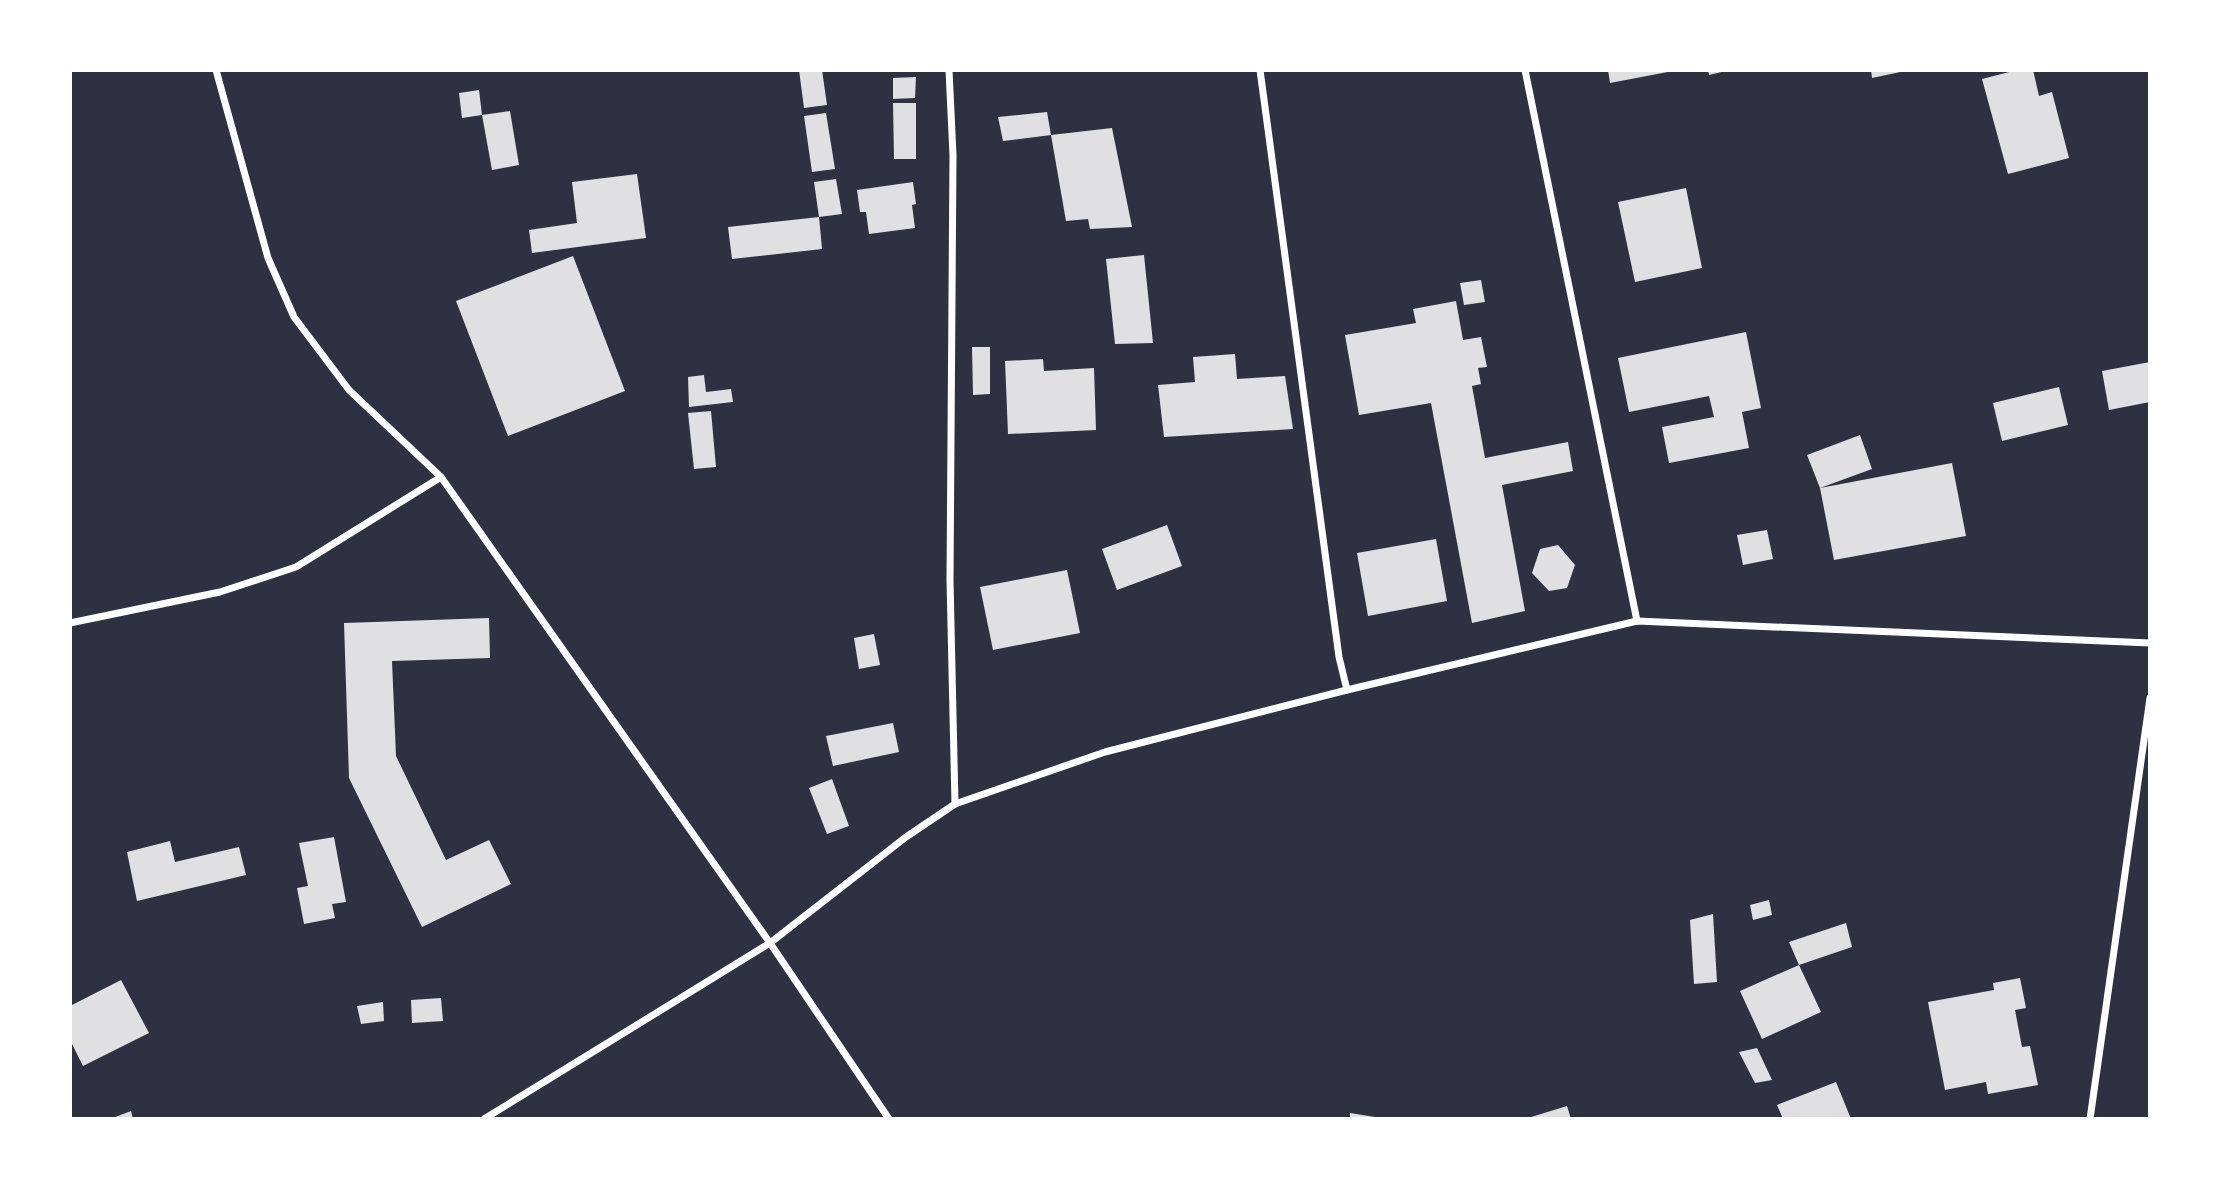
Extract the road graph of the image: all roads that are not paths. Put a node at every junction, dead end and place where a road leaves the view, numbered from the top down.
1 (216, 70) edge
2 (949, 70) edge
3 (1260, 70) edge
4 (1525, 70) edge
5 (441, 477) junction
6 (1637, 621) junction
7 (70, 623) edge
8 (2150, 643) edge
9 (1347, 690) junction
10 (2150, 698) edge
11 (954, 804) junction
12 (770, 943) junction
13 (484, 1119) edge
14 (889, 1119) edge
15 (2090, 1119) edge

1 - 5 street
2 - 11 street
3 - 9 street
4 - 6 street
5 - 7 street
5 - 12 street
6 - 8 street
6 - 9 street
9 - 11 street
10 - 15 street
11 - 12 street
12 - 13 street
12 - 14 street

